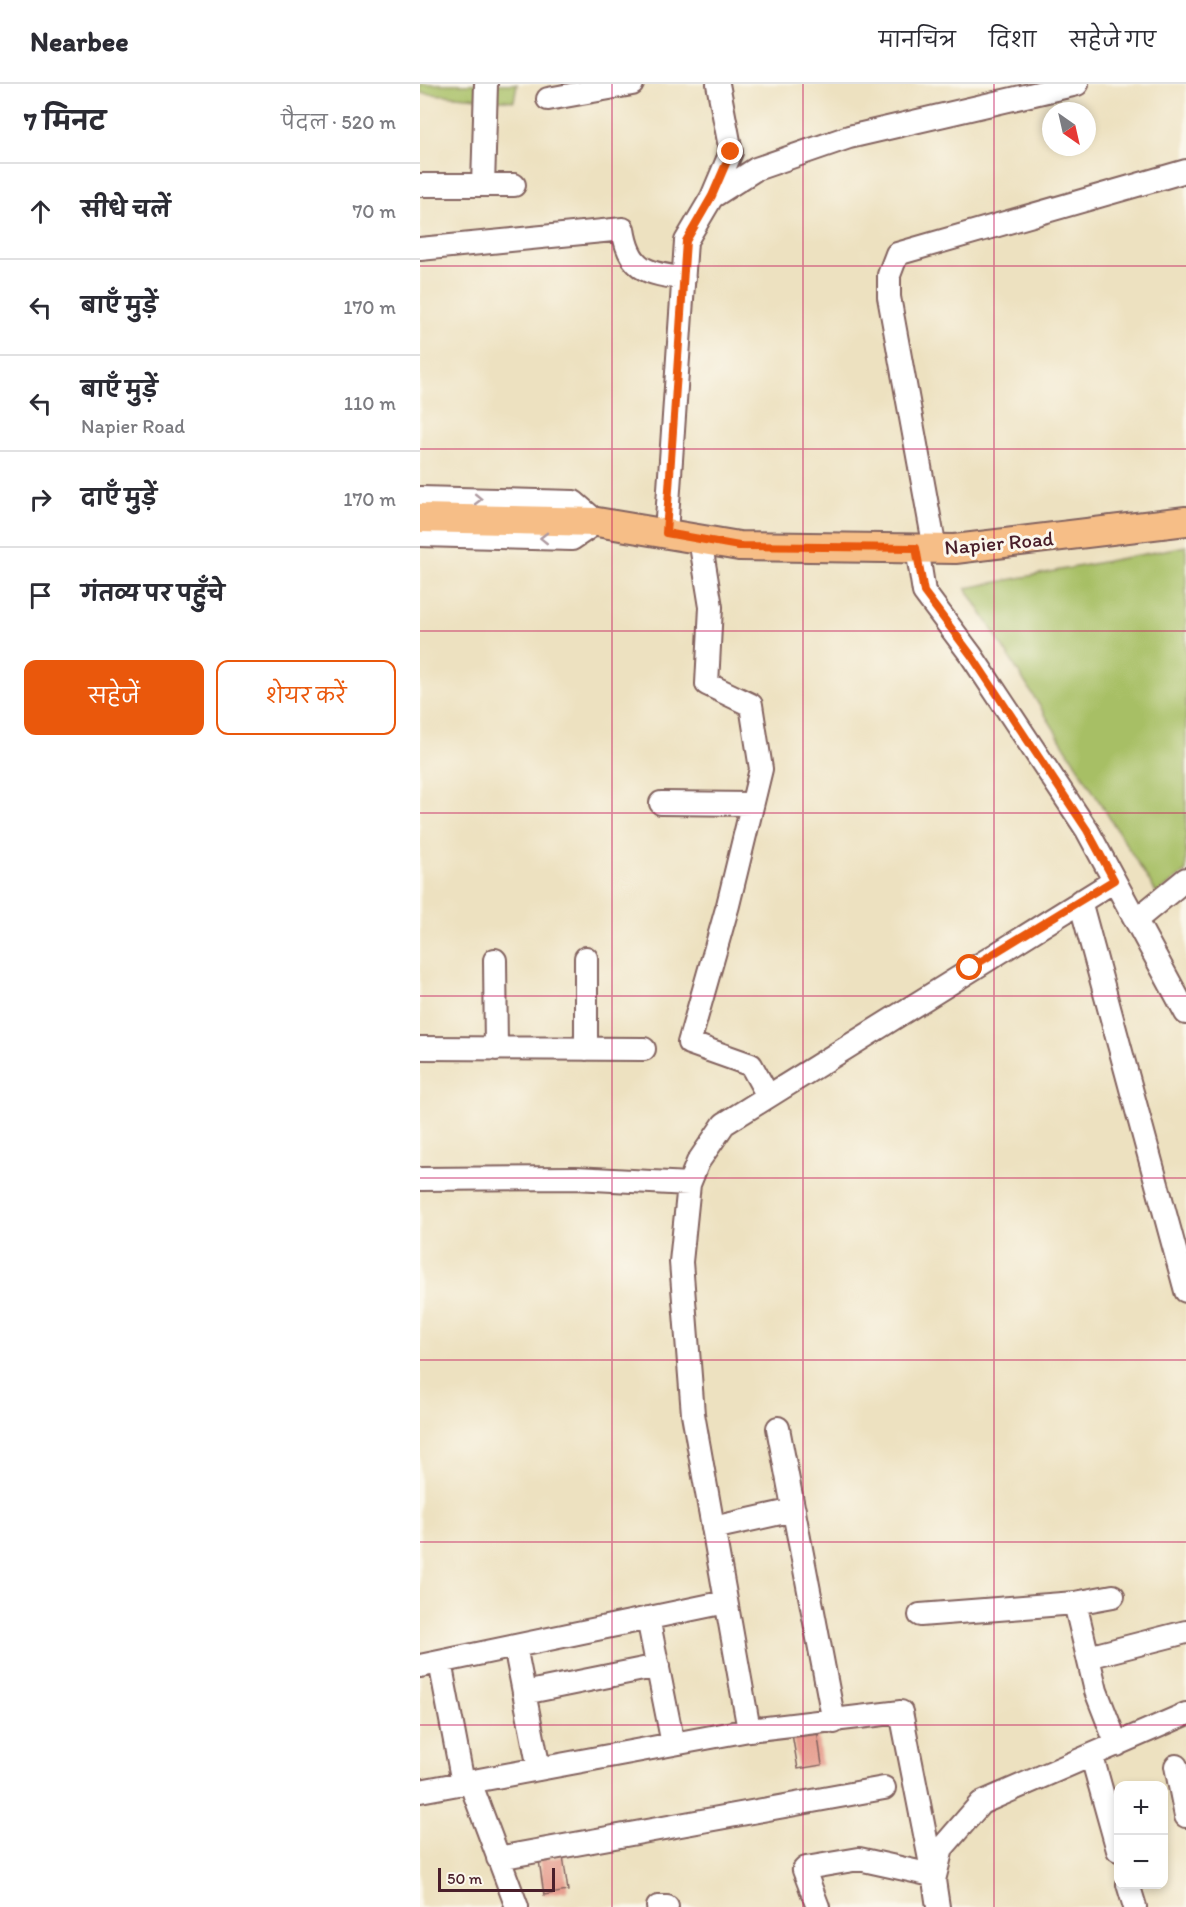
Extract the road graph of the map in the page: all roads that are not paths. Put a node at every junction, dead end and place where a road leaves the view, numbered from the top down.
1 (486, 84) edge
2 (632, 84) edge
3 (718, 84) edge
4 (1077, 84) edge
5 (548, 99) dead end
6 (1186, 171) edge
7 (420, 185) edge
8 (483, 185) junction
9 (514, 185) dead end
10 (712, 196) junction
11 (420, 249) edge
12 (684, 278) junction
13 (420, 498) edge
14 (420, 518) edge
15 (597, 522) junction
16 (1186, 522) edge
17 (666, 533) junction
18 (420, 535) edge
19 (700, 539) junction
20 (926, 548) junction
21 (661, 803) dead end
22 (752, 804) junction
23 (1186, 879) edge
24 (1114, 880) junction
25 (1080, 902) junction
26 (1136, 920) junction
27 (586, 958) dead end
28 (495, 960) dead end
29 (1186, 1013) edge
30 (420, 1048) edge
31 (495, 1049) junction
32 (586, 1049) junction
33 (644, 1049) dead end
34 (768, 1096) junction
35 (420, 1179) edge
36 (689, 1184) junction
37 (1186, 1291) edge
38 (778, 1428) dead end
39 (794, 1510) junction
40 (714, 1528) junction
41 (1113, 1596) dead end
42 (726, 1602) junction
43 (1075, 1603) junction
44 (920, 1615) dead end
45 (648, 1618) junction
46 (1186, 1632) edge
47 (515, 1647) junction
48 (1088, 1657) junction
49 (430, 1664) edge
50 (658, 1666) junction
51 (524, 1693) junction
52 (1186, 1714) edge
53 (834, 1722) junction
54 (749, 1730) junction
55 (673, 1744) junction
56 (1118, 1745) junction
57 (1092, 1756) junction
58 (1176, 1766) dead end
59 (540, 1769) junction
60 (466, 1783) junction
61 (884, 1788) dead end
62 (420, 1791) edge
63 (1186, 1816) edge
64 (1115, 1835) edge
65 (498, 1858) junction
66 (933, 1877) junction
67 (1130, 1889) edge
68 (517, 1907) edge
69 (658, 1907) edge
70 (667, 1907) edge
71 (818, 1907) edge
72 (938, 1907) edge
73 (1135, 1907) edge

1 - 8 street
2 - 5 street
3 - 10 street
4 - 10 street
6 - 20 street
7 - 8 street
8 - 9 street
10 - 12 street
11 - 12 street
12 - 17 street
13 -> 15 street
14 - 15 main road, Napier Road
15 - 17 main road, Napier Road
15 -> 18 street
16 - 20 main road, Napier Road
17 - 19 main road, Napier Road
19 - 20 main road, Napier Road
19 - 22 street
20 - 24 street
21 - 22 street
22 - 34 street
23 - 26 street
24 - 25 street
24 - 26 street
25 - 34 street
25 - 37 street
26 - 29 street
27 - 32 street
28 - 31 street
30 - 31 street
31 - 32 street
32 - 33 street
34 - 36 street
35 - 36 street
36 - 40 street
38 - 39 street
39 - 40 street
39 - 53 street
40 - 42 street
41 - 43 street
42 - 45 street
42 - 54 street
43 - 44 street
43 - 48 street
45 - 47 street
45 - 50 street
46 - 48 street
47 - 49 street
47 - 51 street
48 - 56 street
49 - 60 street
50 - 51 street
50 - 55 street
51 - 59 street
52 - 56 street
53 - 54 street
53 - 66 street
54 - 55 street
55 - 59 street
56 - 57 street
57 - 64 street
57 - 66 street
58 - 63 street
59 - 60 street
60 - 62 street
60 - 65 street
61 - 65 street
65 - 68 street
66 - 71 street
66 - 72 street
67 - 73 street
69 - 70 street

